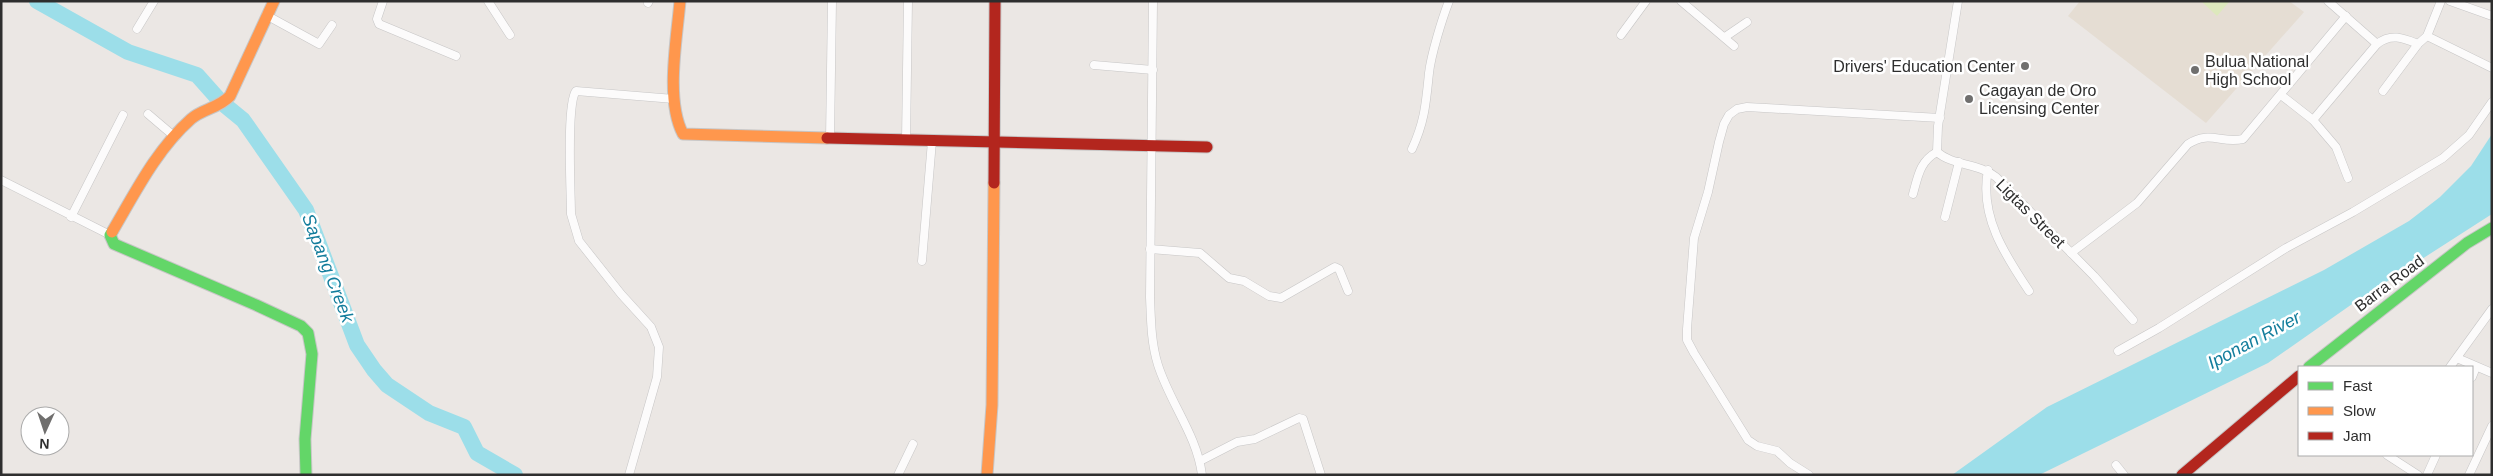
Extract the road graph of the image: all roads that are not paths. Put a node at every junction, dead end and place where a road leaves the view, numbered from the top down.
1 (154, 1) edge
2 (274, 1) edge
3 (383, 1) edge
4 (488, 1) edge
5 (680, 1) edge
6 (832, 1) edge
7 (908, 1) edge
8 (995, 1) edge
9 (1153, 1) edge
10 (1449, 1) edge
11 (1634, 1) edge
12 (1681, 1) edge
13 (1958, 1) edge
14 (2328, 1) edge
15 (2441, 1) edge
16 (2450, 1) edge
17 (1643, 5) edge
18 (266, 16) junction
19 (2346, 16) junction
20 (2492, 16) edge
21 (1747, 22) dead end
22 (332, 24) dead end
23 (137, 28) dead end
24 (510, 35) dead end
25 (1621, 35) dead end
26 (2427, 36) junction
27 (1725, 38) junction
28 (2377, 44) junction
29 (2418, 44) junction
30 (1734, 46) dead end
31 (456, 56) dead end
32 (1094, 65) dead end
33 (2492, 68) edge
34 (1153, 70) junction
35 (2384, 91) dead end
36 (2281, 95) junction
37 (674, 99) junction
38 (2492, 102) edge
39 (148, 114) dead end
40 (123, 115) dead end
41 (1940, 118) junction
42 (2312, 120) junction
43 (175, 137) junction
44 (830, 139) junction
45 (906, 140) junction
46 (932, 140) junction
47 (994, 141) junction
48 (1150, 146) junction
49 (1207, 147) dead end
50 (1412, 149) dead end
51 (1937, 152) junction
52 (1959, 162) junction
53 (1988, 170) junction
54 (2348, 178) dead end
55 (1, 180) edge
56 (1913, 194) dead end
57 (71, 217) junction
58 (1945, 217) dead end
59 (2492, 228) edge
60 (110, 235) junction
61 (1150, 249) junction
62 (2070, 253) junction
63 (922, 261) dead end
64 (1348, 291) dead end
65 (2029, 291) dead end
66 (2492, 309) edge
67 (2133, 320) dead end
68 (2118, 351) dead end
69 (2457, 358) junction
70 (2310, 366) edge
71 (2451, 366) edge
72 (2476, 367) junction
73 (2492, 373) edge
74 (2473, 374) edge
75 (2298, 377) edge
76 (2492, 426) edge
77 (913, 444) dead end
78 (2390, 456) edge
79 (2436, 456) edge
80 (1200, 461) junction
81 (2116, 465) dead end
82 (306, 475) edge
83 (629, 475) edge
84 (898, 475) edge
85 (987, 475) edge
86 (1202, 475) edge
87 (1321, 475) edge
88 (1809, 475) edge
89 (2124, 475) edge
90 (2182, 475) edge
91 (2418, 475) edge
92 (2427, 475) edge
93 (2469, 475) edge

1 - 23 street
2 - 18 street
3 - 31 street
4 - 24 street
5 - 37 street
6 - 44 street
7 - 45 street
8 - 47 street
9 - 34 street
10 - 50 street
11 - 17 street
12 - 27 street
13 - 41 street
14 - 19 street
15 - 26 street
16 - 20 street
17 - 25 street
18 - 22 street
18 - 43 street
19 - 28 street
19 - 36 street
21 - 27 street
26 - 29 street
26 - 33 street
27 - 30 street
28 - 29 street
28 - 42 street
29 - 35 street
32 - 34 street
34 - 48 street
36 - 42 street
36 - 62 street
37 - 44 street
37 - 83 street
38 - 68 street
39 - 43 street
40 - 57 street
41 - 51 street
41 - 88 street
42 - 54 street
43 - 60 street
44 - 45 street
45 - 46 street
46 - 47 street
46 - 63 street
47 - 48 street
47 - 85 street
48 - 49 street
48 - 61 street
51 - 52 street, Ligtas Street
51 - 56 street
52 - 53 street, Ligtas Street
52 - 58 street
53 - 62 street, Ligtas Street
53 - 65 street
55 - 57 street
57 - 60 street
59 - 70 street, Barra Road
60 - 82 street
61 - 64 street
61 - 80 street
62 - 67 street, Ligtas Street
66 - 69 street
69 - 71 street
69 - 72 street
72 - 73 street
72 - 74 street
75 - 90 street
76 - 93 street
77 - 84 street
78 - 91 street
79 - 92 street
80 - 86 street
80 - 87 street
81 - 89 street

